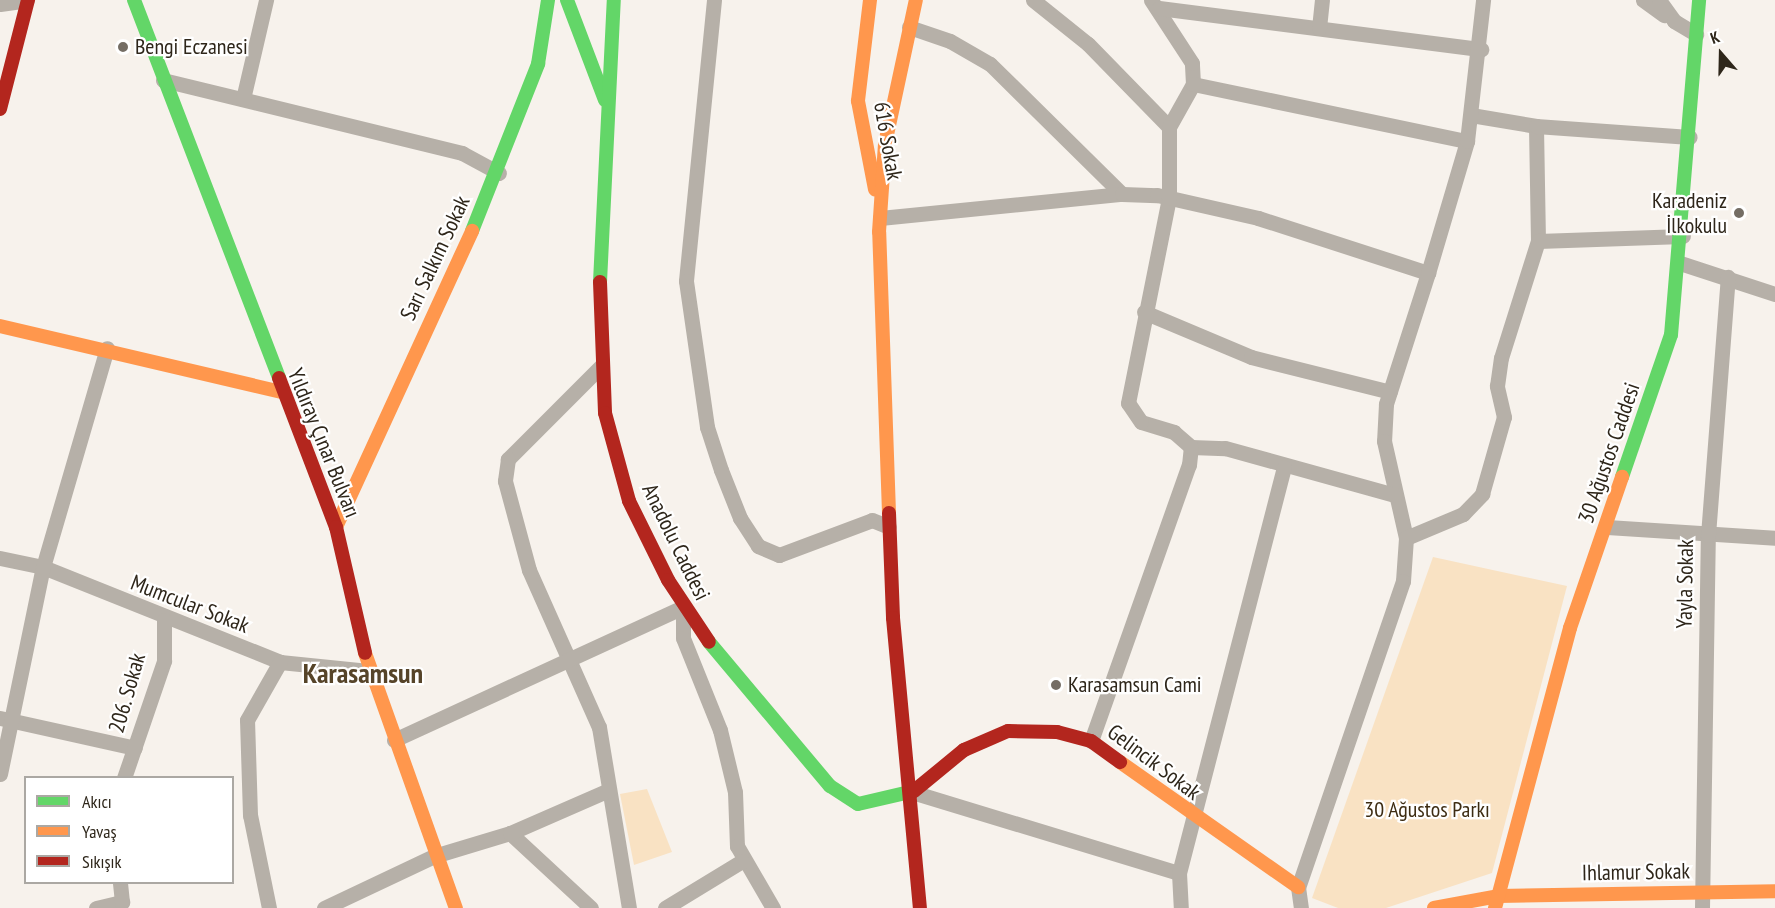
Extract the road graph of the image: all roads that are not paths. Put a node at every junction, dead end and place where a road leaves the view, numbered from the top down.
1 (28, 0) edge
2 (134, 0) edge
3 (266, 0) edge
4 (548, 0) edge
5 (567, 0) edge
6 (614, 0) edge
7 (714, 0) edge
8 (870, 0) edge
9 (916, 0) edge
10 (1033, 0) edge
11 (1322, 0) edge
12 (1483, 0) edge
13 (1643, 0) edge
14 (1659, 0) edge
15 (1699, 0) edge
16 (0, 4) edge
17 (1155, 4) edge
18 (1674, 21) junction
19 (909, 27) junction
20 (1319, 28) junction
21 (1696, 34) junction
22 (1481, 49) junction
23 (164, 80) junction
24 (1193, 84) junction
25 (243, 99) junction
26 (608, 107) junction
27 (0, 109) edge
28 (1471, 115) junction
29 (1536, 126) junction
30 (1170, 127) junction
31 (1690, 137) junction
32 (1467, 141) junction
33 (499, 173) junction
34 (1122, 194) junction
35 (1169, 198) junction
36 (880, 218) junction
37 (1683, 236) junction
38 (1538, 240) junction
39 (1680, 263) junction
40 (1428, 273) junction
41 (1728, 277) junction
42 (1775, 294) edge
43 (1144, 312) junction
44 (0, 326) edge
45 (107, 348) junction
46 (601, 366) junction
47 (281, 392) junction
48 (1390, 392) junction
49 (1191, 447) junction
50 (1284, 467) junction
51 (1395, 495) junction
52 (336, 526) junction
53 (1607, 526) junction
54 (889, 527) junction
55 (1708, 535) junction
56 (1406, 538) junction
57 (1775, 538) edge
58 (0, 558) edge
59 (43, 567) junction
60 (683, 607) junction
61 (164, 620) junction
62 (567, 660) junction
63 (280, 662) junction
64 (369, 671) junction
65 (5, 719) edge
66 (394, 740) junction
67 (1091, 741) junction
68 (135, 748) junction
69 (0, 774) edge
70 (124, 776) edge
71 (609, 790) junction
72 (912, 792) junction
73 (1191, 816) junction
74 (510, 832) junction
75 (434, 856) junction
76 (742, 861) junction
77 (1179, 873) junction
78 (120, 884) edge
79 (1298, 887) junction
80 (1775, 891) edge
81 (1702, 892) junction
82 (1497, 902) edge
83 (122, 905) edge
84 (96, 908) edge
85 (269, 908) edge
86 (324, 908) edge
87 (456, 908) edge
88 (591, 908) edge
89 (629, 908) edge
90 (665, 908) edge
91 (773, 908) edge
92 (920, 908) edge
93 (1181, 908) edge
94 (1301, 908) edge
95 (1434, 908) edge
96 (1522, 908) edge
97 (1702, 908) edge

1 - 16 street
1 - 27 street
2 - 23 street, Yıldıray Çınar Bulvarı
3 - 25 street
4 - 33 street, Sarı Salkım Sokak
5 - 26 street
6 - 26 street, Anadolu Caddesi
7 - 54 street
8 - 36 street, 616 Sokak
9 - 19 street
10 - 30 street
11 - 20 street
12 - 22 street
13 - 18 street
14 - 18 street
15 - 21 street, 30 Ağustos Caddesi
17 - 20 street
17 - 24 street
18 - 21 street
19 - 34 street
19 - 36 street
20 - 22 street
21 - 31 street, 30 Ağustos Caddesi
22 - 28 street
23 - 25 street
23 - 47 street, Yıldıray Çınar Bulvarı
24 - 30 street
24 - 32 street
25 - 33 street
26 - 46 street, Anadolu Caddesi
28 - 29 street
28 - 32 street
29 - 31 street
29 - 38 street
30 - 35 street
31 - 37 street, 30 Ağustos Caddesi
32 - 40 street
33 - 52 street, Sarı Salkım Sokak
34 - 35 street
34 - 36 street
35 - 40 street
35 - 43 street
36 - 54 street
37 - 38 street
37 - 39 street, 30 Ağustos Caddesi
38 - 56 street
39 - 41 street
39 - 53 street, 30 Ağustos Caddesi
40 - 48 street
41 - 42 street
41 - 55 street, Yayla Sokak
43 - 48 street
43 - 49 street
44 - 45 street
45 - 47 street
45 - 59 street
46 - 60 street, Anadolu Caddesi
46 - 62 street
47 - 52 street, Yıldıray Çınar Bulvarı
48 - 51 street
49 - 50 street
49 - 67 street
50 - 51 street
50 - 73 street
51 - 56 street
52 - 64 street, Yıldıray Çınar Bulvarı
53 - 55 street
53 - 82 street, 30 Ağustos Caddesi
54 - 72 street
55 - 57 street
55 - 81 street, Yayla Sokak
56 - 79 street
58 - 59 street, Mumcular Sokak
59 - 61 street, Mumcular Sokak
59 - 65 street
60 - 62 street
60 - 72 street, Anadolu Caddesi
60 - 76 street
61 - 63 street, Mumcular Sokak
61 - 68 street, 206. Sokak
62 - 66 street
62 - 71 street
63 - 64 street, Mumcular Sokak
63 - 85 street
64 - 66 street, Yıldıray Çınar Bulvarı
65 - 68 street
65 - 69 street
66 - 75 street, Yıldıray Çınar Bulvarı
67 - 72 street, Gelincik Sokak
67 - 73 street, Gelincik Sokak
68 - 70 street, 206. Sokak
71 - 74 street
71 - 89 street
72 - 77 street
72 - 92 street
73 - 77 street
73 - 79 street, Gelincik Sokak
74 - 75 street
74 - 88 street
75 - 86 street
75 - 87 street, Yıldıray Çınar Bulvarı
76 - 90 street
76 - 91 street
77 - 93 street
78 - 83 street
79 - 94 street
80 - 81 street, Ihlamur Sokak
81 - 82 street, Ihlamur Sokak
81 - 97 street, Yayla Sokak
82 - 95 street, Ihlamur Sokak
82 - 96 street
83 - 84 street

